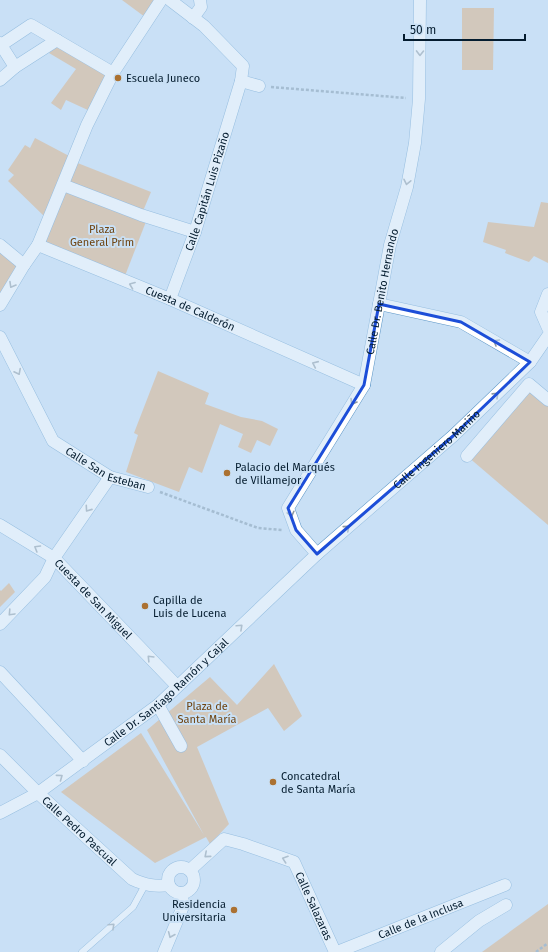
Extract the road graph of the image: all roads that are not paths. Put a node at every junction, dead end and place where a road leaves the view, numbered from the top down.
1 (161, 0) edge
2 (170, 0) edge
3 (200, 0) edge
4 (420, 0) edge
5 (193, 18) junction
6 (57, 40) junction
7 (1, 44) edge
8 (15, 67) junction
9 (113, 73) junction
10 (0, 80) edge
11 (241, 81) junction
12 (259, 86) road end
13 (63, 184) junction
14 (195, 232) junction
15 (0, 245) edge
16 (38, 245) junction
17 (24, 264) junction
18 (548, 294) edge
19 (170, 299) junction
20 (380, 304) junction
21 (0, 305) edge
22 (548, 328) edge
23 (548, 336) edge
24 (0, 337) edge
25 (530, 362) junction
26 (514, 377) junction
27 (364, 385) junction
28 (525, 387) junction
29 (548, 400) edge
30 (467, 456) dead end
31 (110, 477) junction
32 (148, 487) road end
33 (0, 525) edge
34 (317, 554) junction
35 (54, 558) junction
36 (0, 624) edge
37 (0, 672) edge
38 (177, 686) junction
39 (158, 705) junction
40 (181, 746) dead end
41 (0, 755) edge
42 (83, 761) junction
43 (38, 793) junction
44 (0, 813) edge
45 (190, 870) junction
46 (145, 885) junction
47 (170, 885) junction
48 (505, 885) dead end
49 (180, 893) junction
50 (506, 905) dead end
51 (82, 952) edge
52 (164, 952) edge
53 (336, 952) edge
54 (441, 952) edge

1 - 9 street
2 - 5 street
3 - 5 street
4 -> 20 street, Calle Dr. Benito Hernando
5 - 11 street
6 - 7 street
6 - 8 street
6 - 9 street
7 - 8 street
8 - 10 street
9 - 13 street
11 - 12 street
11 - 14 street, Calle Capitán Luis Pizaño
13 - 14 street
13 - 16 street
14 - 19 street, Calle Capitán Luis Pizaño
15 - 17 street
16 - 17 street
19 -> 16 street, Cuesta de Calderón
17 -> 21 street
18 - 22 street
27 -> 19 street, Cuesta de Calderón
25 -> 20 street
20 - 27 street, Calle Dr. Benito Hernando
23 - 25 street, Calle Ingeniero Mariño
24 -> 31 street, Calle San Esteban
25 - 26 street, Calle Ingeniero Mariño
26 - 28 street
34 -> 26 street, Calle Ingeniero Mariño
27 -> 34 street, Calle Dr. Benito Hernando
28 - 29 street
28 - 30 street
31 - 32 street, Calle San Esteban
31 -> 35 street
35 -> 33 street, Cuesta de San Miguel
38 -> 34 street, Calle Dr. Santiago Ramón y Cajal
35 -> 36 street
38 -> 35 street, Cuesta de San Miguel
37 - 42 street
38 - 39 street, Calle Dr. Santiago Ramón y Cajal
39 - 40 street
39 - 42 street, Calle Dr. Santiago Ramón y Cajal
41 - 43 street, Calle Pedro Pascual
43 -> 42 street, Calle Dr. Santiago Ramón y Cajal
43 - 44 street, Calle Dr. Santiago Ramón y Cajal
43 - 46 street, Calle Pedro Pascual
45 - 47 street
45 - 49 street
53 -> 45 street, Calle Salazaras
46 - 47 street, Calle Pedro Pascual
51 -> 46 lane
47 - 49 street
48 - 53 street, Calle de la Inclusa
49 -> 52 street
50 - 54 street

